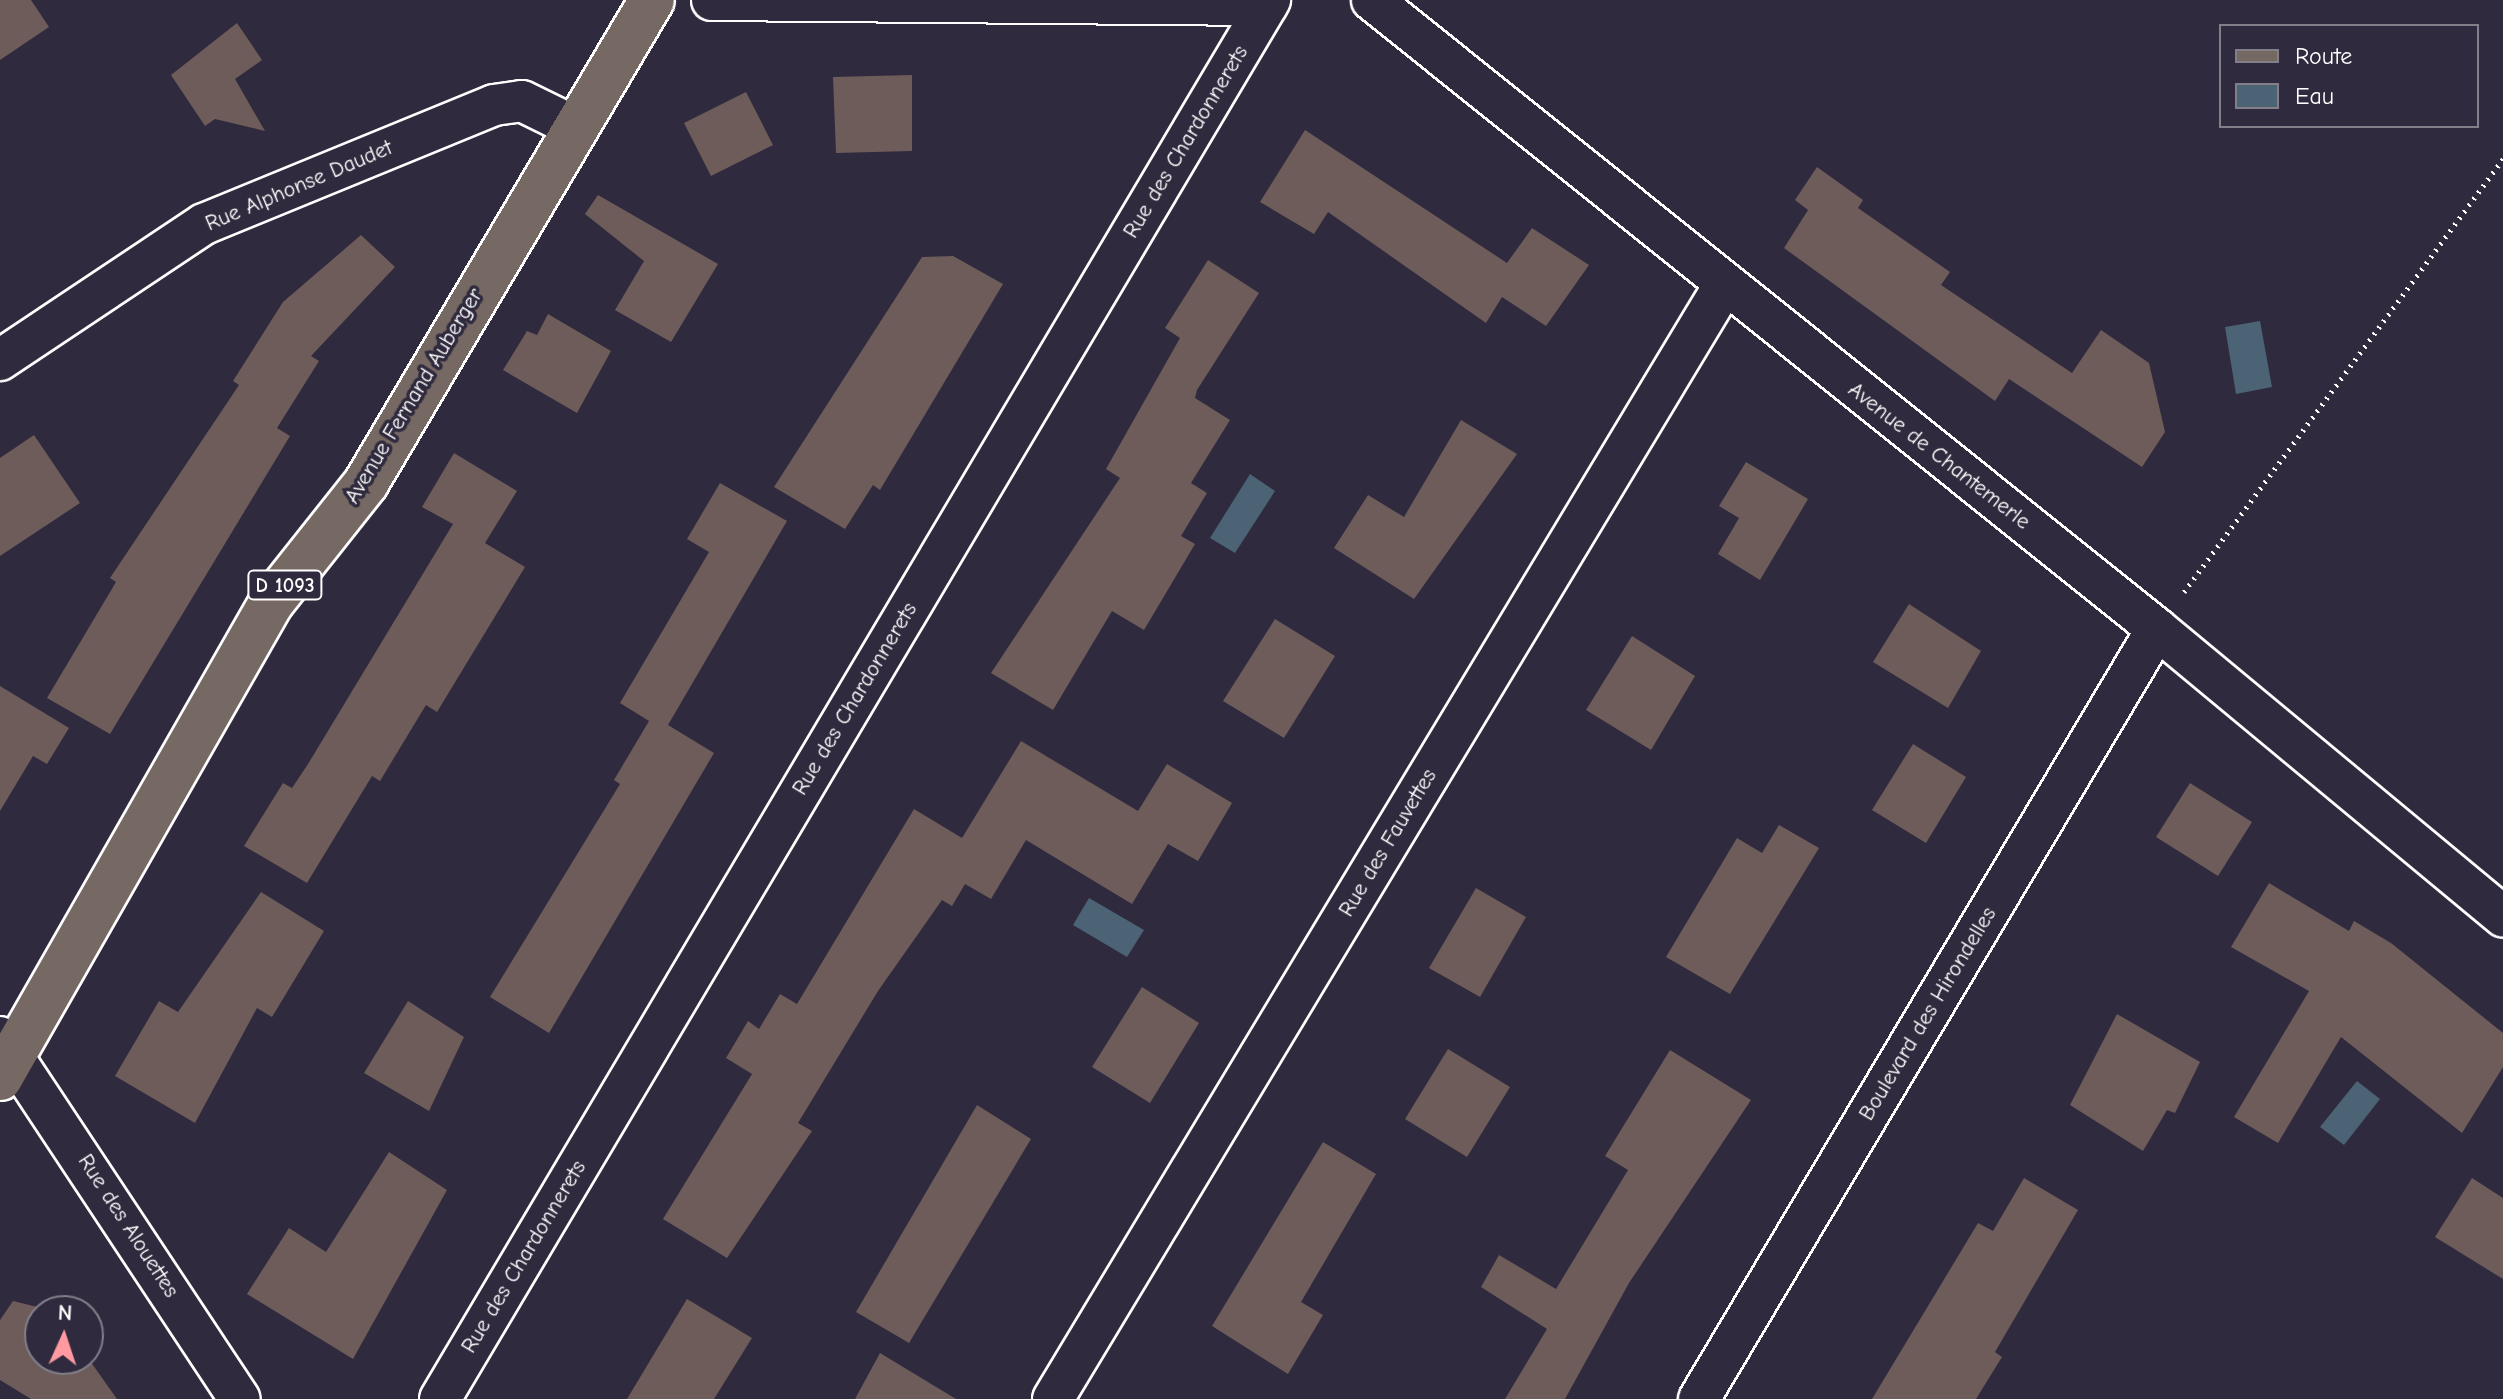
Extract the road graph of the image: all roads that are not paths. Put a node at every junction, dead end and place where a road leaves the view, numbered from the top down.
1 (652, 0) edge
2 (712, 0) edge
3 (1372, 0) edge
4 (1269, 3) edge
5 (1416, 13) edge
6 (575, 127) junction
7 (1723, 287) junction
8 (0, 360) edge
9 (2157, 629) junction
10 (2503, 916) edge
11 (5, 1056) edge
12 (240, 1399) edge
13 (440, 1399) edge
14 (1053, 1399) edge
15 (1699, 1399) edge

1 - 6 main road, Avenue Fernand Auberger / D 1093
2 - 4 street
3 - 5 street, Avenue de Chantemerle
4 - 13 street, Rue des Chardonnerets
5 - 7 street, Avenue de Chantemerle
6 - 8 street, Rue Alphonse Daudet
6 - 11 main road, Avenue Fernand Auberger / D 1093
7 - 9 street, Avenue de Chantemerle
7 - 14 street, Rue des Fauvettes
9 - 10 street, Avenue de Chantemerle
9 - 15 street, Boulevard des Hirondelles
11 - 12 street, Rue des Alouettes

